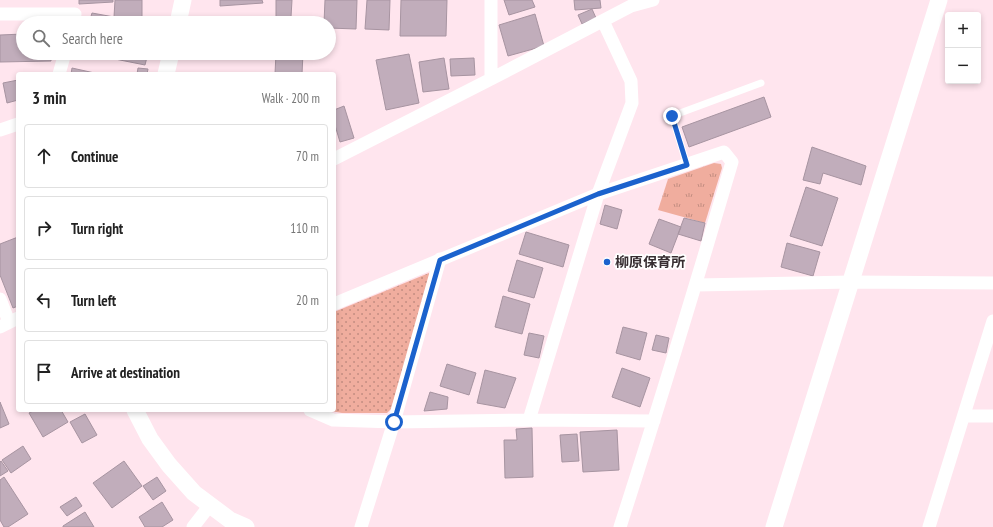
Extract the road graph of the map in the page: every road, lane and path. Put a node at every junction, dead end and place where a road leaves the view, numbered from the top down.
1 (183, 0) edge
2 (491, 0) edge
3 (653, 0) edge
4 (939, 0) edge
5 (0, 14) edge
6 (75, 16) edge
7 (180, 16) edge
8 (603, 21) junction
9 (63, 60) edge
10 (169, 60) edge
11 (60, 72) edge
12 (166, 72) edge
13 (491, 79) junction
14 (761, 83) dead end
15 (16, 125) edge
16 (0, 130) edge
17 (336, 158) edge
18 (687, 165) junction
19 (598, 194) junction
20 (440, 260) junction
21 (851, 282) junction
22 (993, 283) edge
23 (696, 285) junction
24 (0, 299) edge
25 (336, 303) edge
26 (993, 321) edge
27 (9, 322) edge
28 (136, 412) edge
29 (315, 412) edge
30 (964, 416) junction
31 (993, 416) edge
32 (529, 420) junction
33 (654, 421) junction
34 (394, 422) junction
35 (210, 505) junction
36 (193, 527) edge
37 (246, 527) edge
38 (361, 527) edge
39 (620, 527) edge
40 (774, 527) edge
41 (929, 527) edge

1 - 7 street
2 - 13 street
3 - 8 street
4 - 21 street
5 - 6 street
8 - 13 street
8 - 19 street
9 - 11 street
10 - 12 street
13 - 17 street
14 - 18 lane
15 - 16 street
18 - 19 street
18 - 23 street
19 - 20 street
19 - 32 street
20 - 25 street
20 - 34 street
21 - 22 street
21 - 23 street
21 - 40 street
23 - 33 street
24 - 27 street
26 - 30 street
28 - 35 street
29 - 34 street
30 - 31 street
30 - 41 street
32 - 33 street
32 - 34 street
33 - 39 street
34 - 38 street
35 - 36 street
35 - 37 street

